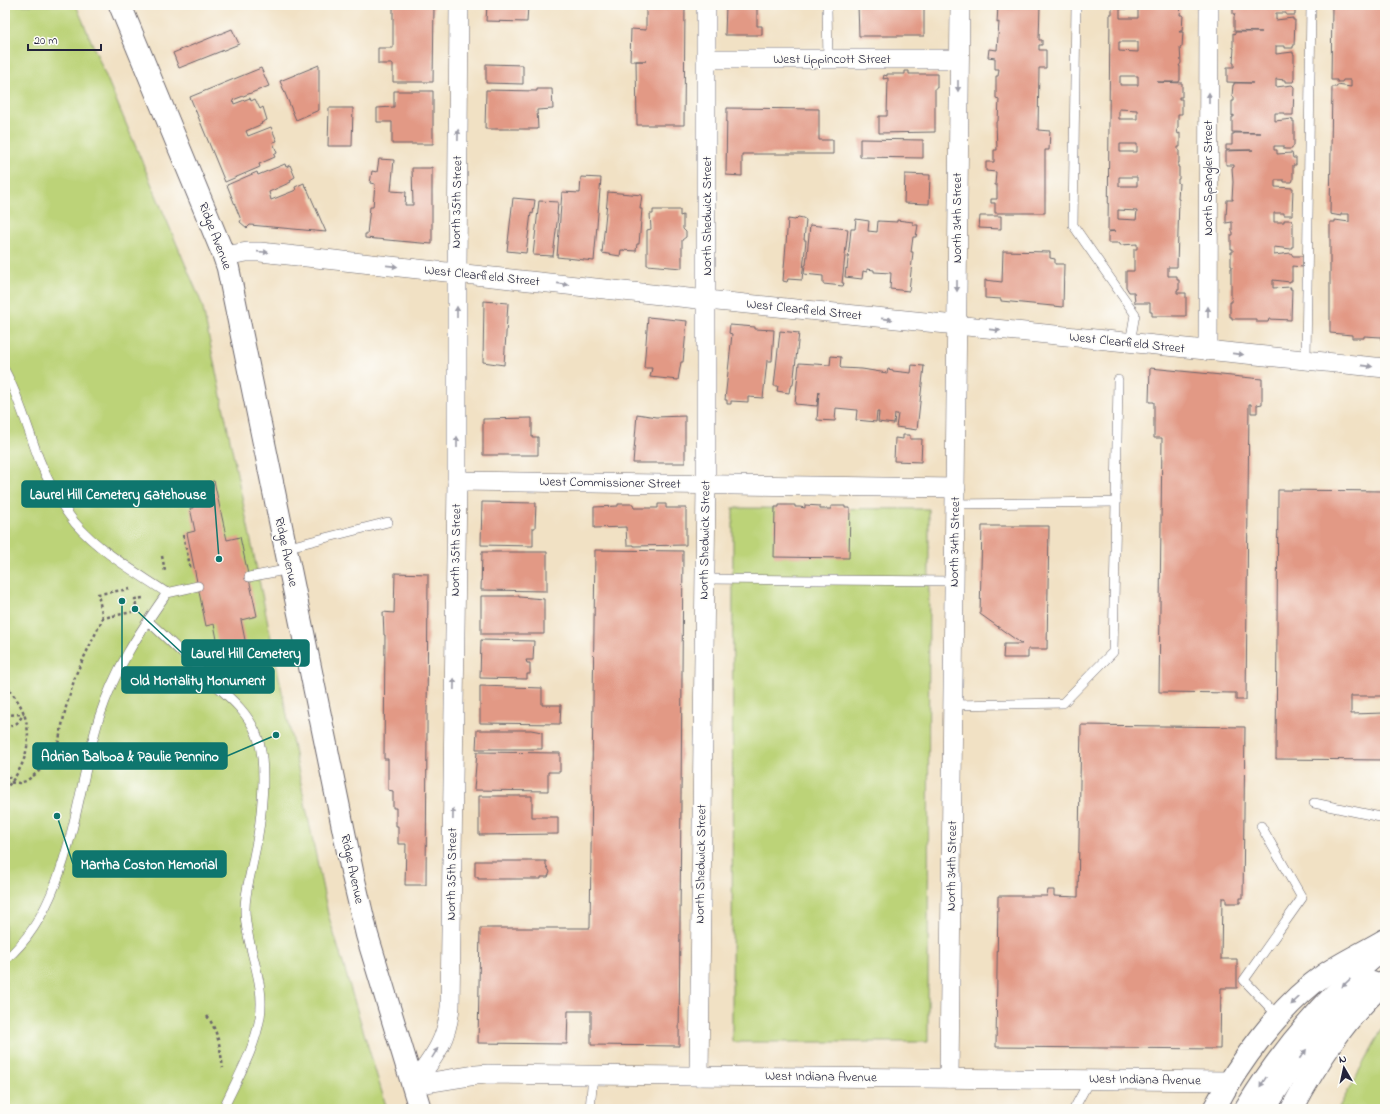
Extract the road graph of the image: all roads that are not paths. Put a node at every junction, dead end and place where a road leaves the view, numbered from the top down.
1 (120, 5) edge
2 (459, 5) edge
3 (706, 5) edge
4 (830, 5) edge
5 (960, 5) edge
6 (1076, 5) edge
7 (1209, 5) edge
8 (1311, 5) edge
9 (706, 59) junction
10 (828, 59) junction
11 (958, 59) junction
12 (224, 256) junction
13 (457, 272) junction
14 (707, 300) junction
15 (957, 326) junction
16 (1130, 343) junction
17 (1208, 350) junction
18 (1306, 360) junction
19 (1385, 368) edge
20 (5, 371) edge
21 (1118, 380) dead end
22 (457, 481) junction
23 (706, 485) junction
24 (956, 496) junction
25 (1116, 502) junction
26 (388, 522) dead end
27 (288, 559) junction
28 (249, 577) dead end
29 (705, 579) junction
30 (955, 581) junction
31 (196, 587) road end
32 (167, 593) junction
33 (148, 620) junction
34 (953, 705) junction
35 (1314, 803) dead end
36 (1385, 818) edge
37 (1261, 826) dead end
38 (1385, 940) edge
39 (1385, 947) edge
40 (5, 960) edge
41 (1385, 974) edge
42 (1385, 982) edge
43 (1279, 1017) junction
44 (593, 1075) junction
45 (699, 1076) junction
46 (949, 1078) junction
47 (1090, 1080) junction
48 (1230, 1081) junction
49 (413, 1085) junction
50 (223, 1109) edge
51 (420, 1109) edge
52 (590, 1109) edge
53 (1074, 1109) edge
54 (1214, 1109) edge
55 (1246, 1109) edge
56 (1264, 1109) edge
57 (1292, 1109) edge

1 - 12 main road, Ridge Avenue
13 -> 2 street, North 35th Street
3 - 9 street, North Shedwick Street
4 - 10 lane
5 - 11 street, North 34th Street
6 - 16 lane
17 -> 7 street, North Spangler Street
8 - 18 lane
9 - 10 street, West Lippincott Street
9 - 14 street, North Shedwick Street
10 - 11 street, West Lippincott Street
11 -> 15 street, North 34th Street
12 -> 13 street, West Clearfield Street
12 - 27 main road, Ridge Avenue
13 -> 14 street, West Clearfield Street
22 -> 13 street, North 35th Street
14 -> 15 street, West Clearfield Street
14 - 23 street, North Shedwick Street
15 -> 16 street, West Clearfield Street
15 - 24 street, North 34th Street
16 - 17 street, West Clearfield Street
17 -> 18 street, West Clearfield Street
18 -> 19 street, West Clearfield Street
20 - 32 lane
21 - 25 lane
22 - 23 street, West Commissioner Street
49 -> 22 street, North 35th Street
23 - 24 street, West Commissioner Street
23 - 29 street, North Shedwick Street
24 - 25 lane
24 - 30 street, North 34th Street
25 - 34 lane
26 - 27 lane
27 - 28 lane
27 - 49 main road, Ridge Avenue
29 - 30 lane
29 - 45 street, North Shedwick Street
30 - 34 street, North 34th Street
31 - 32 lane
32 - 33 lane
33 - 40 lane
33 - 50 lane
34 - 46 street, North 34th Street
35 - 36 lane
37 - 43 lane
38 -> 43 main road
39 -> 55 main road
56 -> 41 main road
42 - 57 main road
43 - 48 main road
44 - 45 street, West Indiana Avenue
44 - 49 street, West Indiana Avenue
44 - 52 lane
45 - 46 street, West Indiana Avenue
46 - 47 street, West Indiana Avenue
47 - 48 street, West Indiana Avenue
47 - 53 lane
48 - 54 main road
49 - 51 main road, Ridge Avenue

